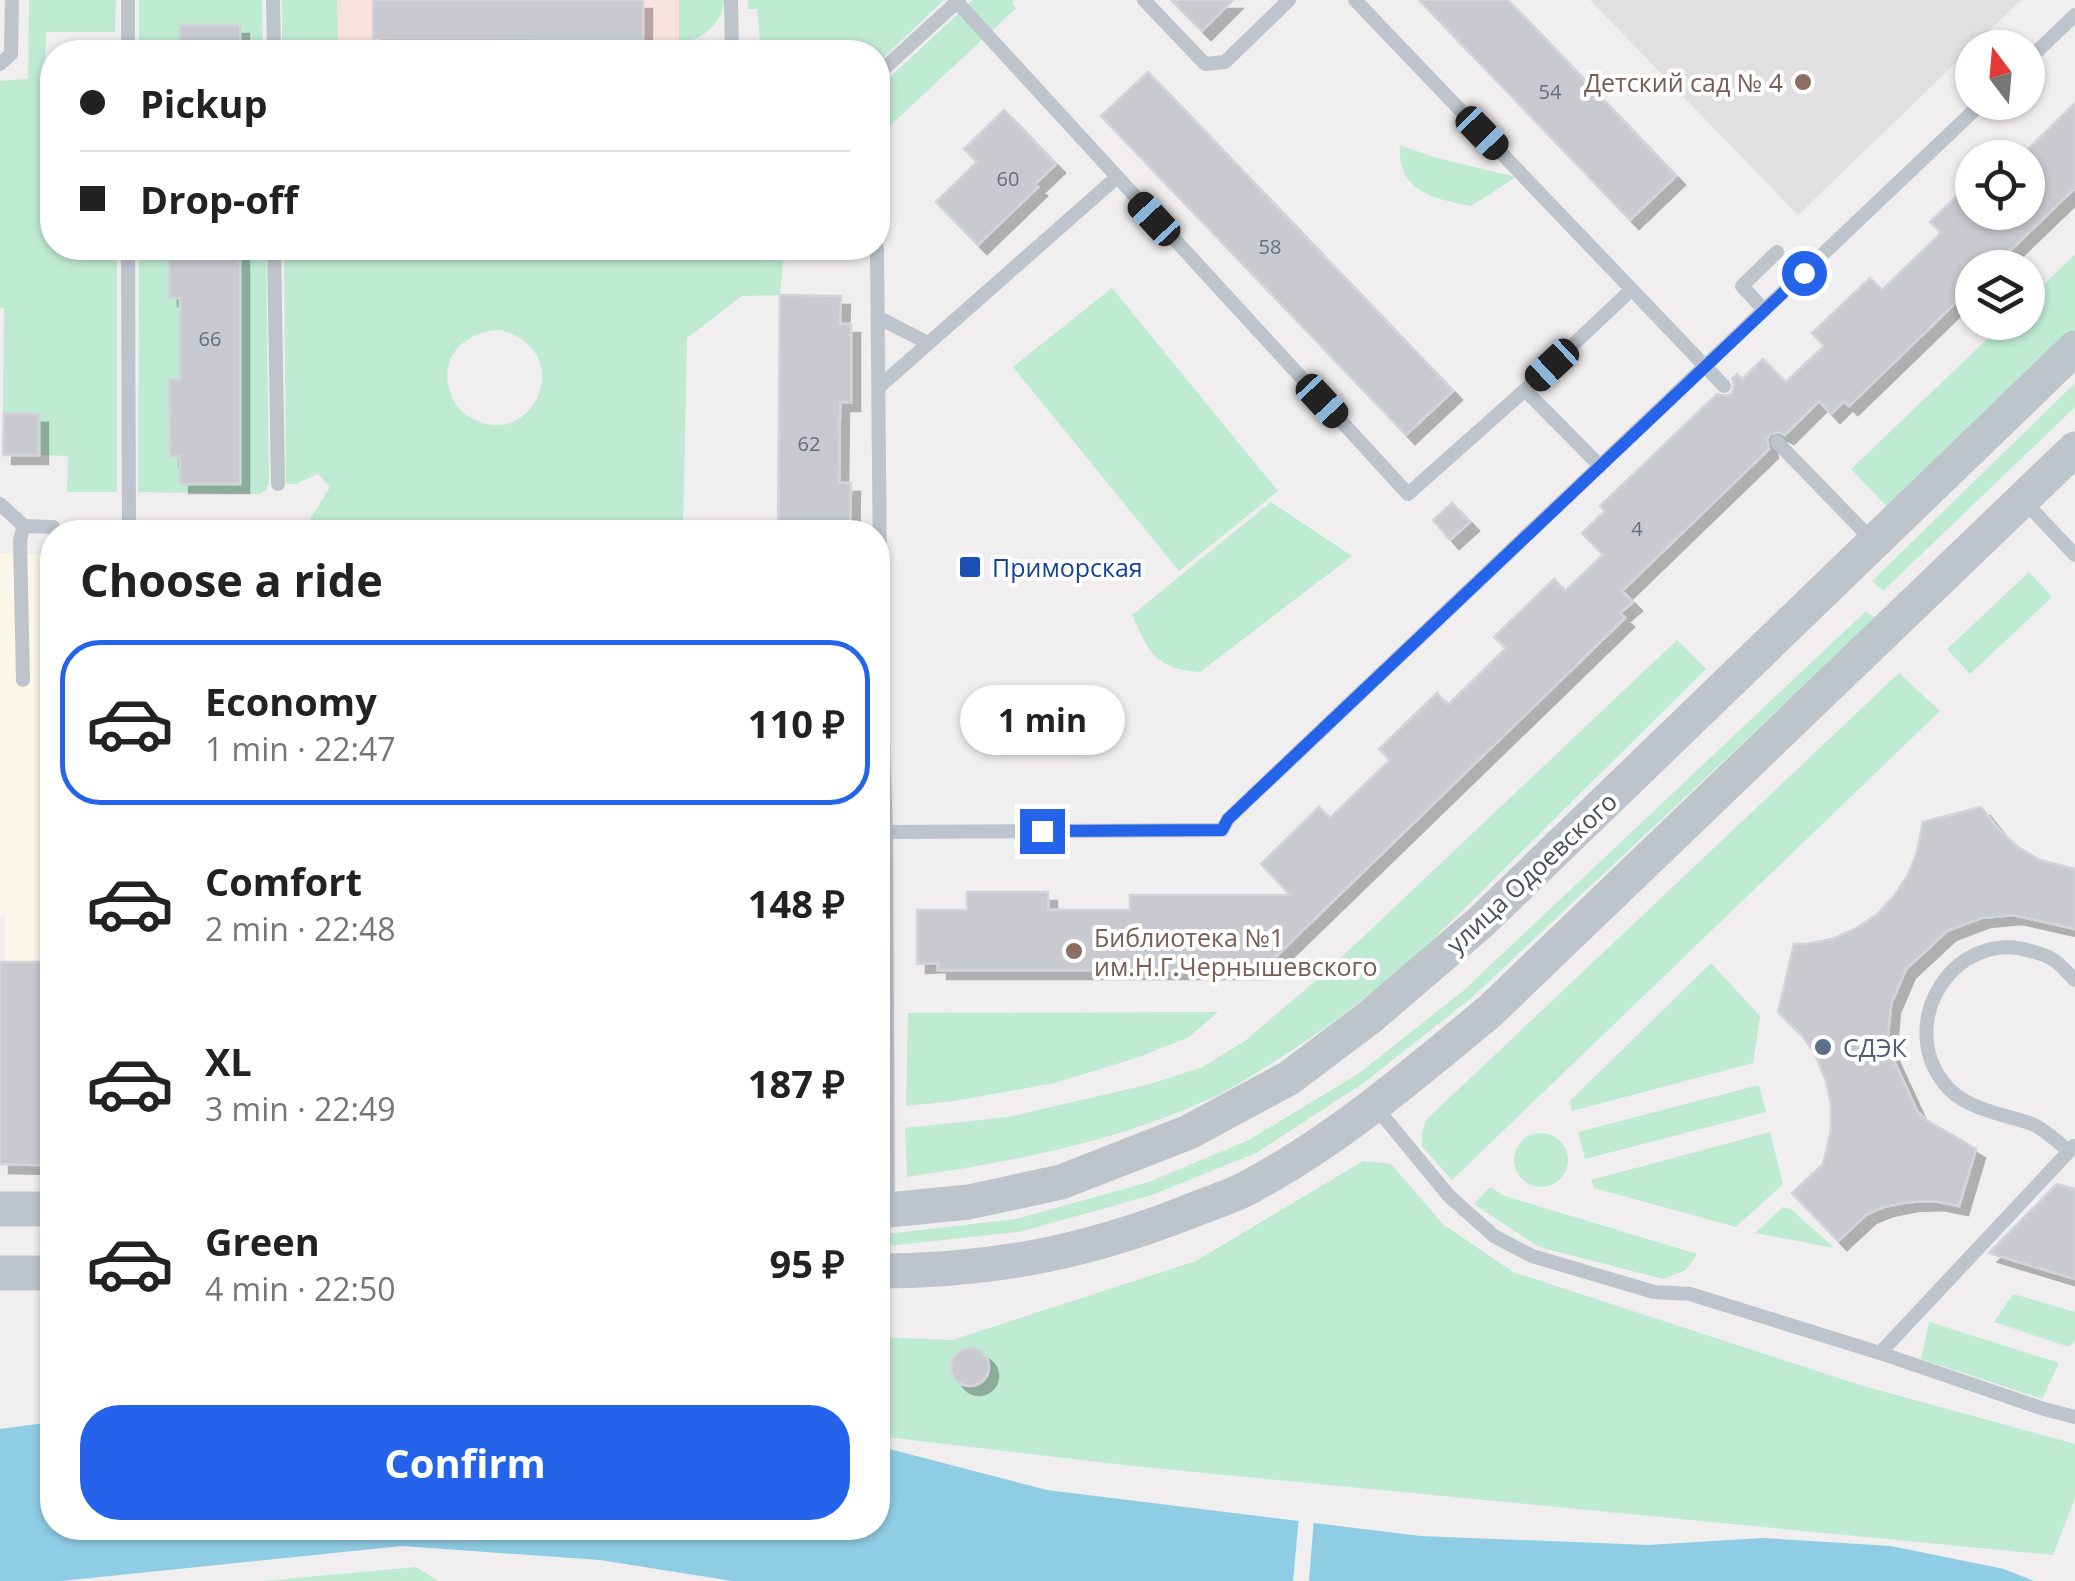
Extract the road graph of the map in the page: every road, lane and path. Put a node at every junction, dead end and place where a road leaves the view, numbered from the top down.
1 (12, 0) edge
2 (128, 0) edge
3 (274, 0) edge
4 (731, 0) edge
5 (1144, 0) edge
6 (1289, 0) edge
7 (1355, 0) edge
8 (958, 1) edge
9 (2075, 15) edge
10 (128, 40) edge
11 (274, 40) edge
12 (732, 40) edge
13 (2045, 44) edge
14 (890, 63) edge
15 (0, 64) edge
16 (1964, 120) edge
17 (1116, 178) junction
18 (1777, 252) dead end
19 (128, 260) edge
20 (274, 260) edge
21 (878, 260) edge
22 (1631, 290) junction
23 (1764, 310) junction
24 (880, 318) junction
25 (928, 343) junction
26 (2075, 348) edge
27 (1704, 367) junction
28 (1724, 386) dead end
29 (879, 387) junction
30 (1525, 390) junction
31 (1777, 442) dead end
32 (2075, 449) edge
33 (1600, 466) junction
34 (278, 484) dead end
35 (2021, 498) junction
36 (0, 504) edge
37 (128, 520) edge
38 (880, 520) edge
39 (24, 526) junction
40 (40, 527) edge
41 (1874, 542) junction
42 (2075, 555) edge
43 (22, 680) dead end
44 (890, 832) edge
45 (2075, 980) edge
46 (1373, 1104) junction
47 (2072, 1148) edge
48 (0, 1209) edge
49 (40, 1209) edge
50 (890, 1210) edge
51 (890, 1271) edge
52 (0, 1273) edge
53 (40, 1273) edge
54 (1880, 1353) junction
55 (2075, 1417) edge

1 - 15 lane
2 - 10 lane
3 - 11 lane
4 - 12 lane
5 - 6 lane
7 - 22 lane
8 - 14 lane
8 - 17 lane
9 - 13 lane
16 - 23 lane
17 - 25 lane
17 - 30 lane
18 - 23 lane
19 - 37 lane
20 - 34 lane
21 - 24 lane
22 - 27 lane
22 - 30 lane
23 - 27 lane
24 - 25 lane
24 - 29 lane
25 - 29 lane
26 - 41 street, улица Одоевского
27 - 28 lane
27 - 33 lane
29 - 38 lane
30 - 33 lane
31 - 41 lane
32 - 35 street
33 - 44 lane
35 - 42 lane
35 - 46 street
36 - 39 lane
39 - 40 lane
39 - 43 lane
41 - 50 street, улица Одоевского
45 - 47 lane
46 - 51 street
46 - 54 lane
47 - 54 lane
48 - 49 street
52 - 53 street
54 - 55 lane

